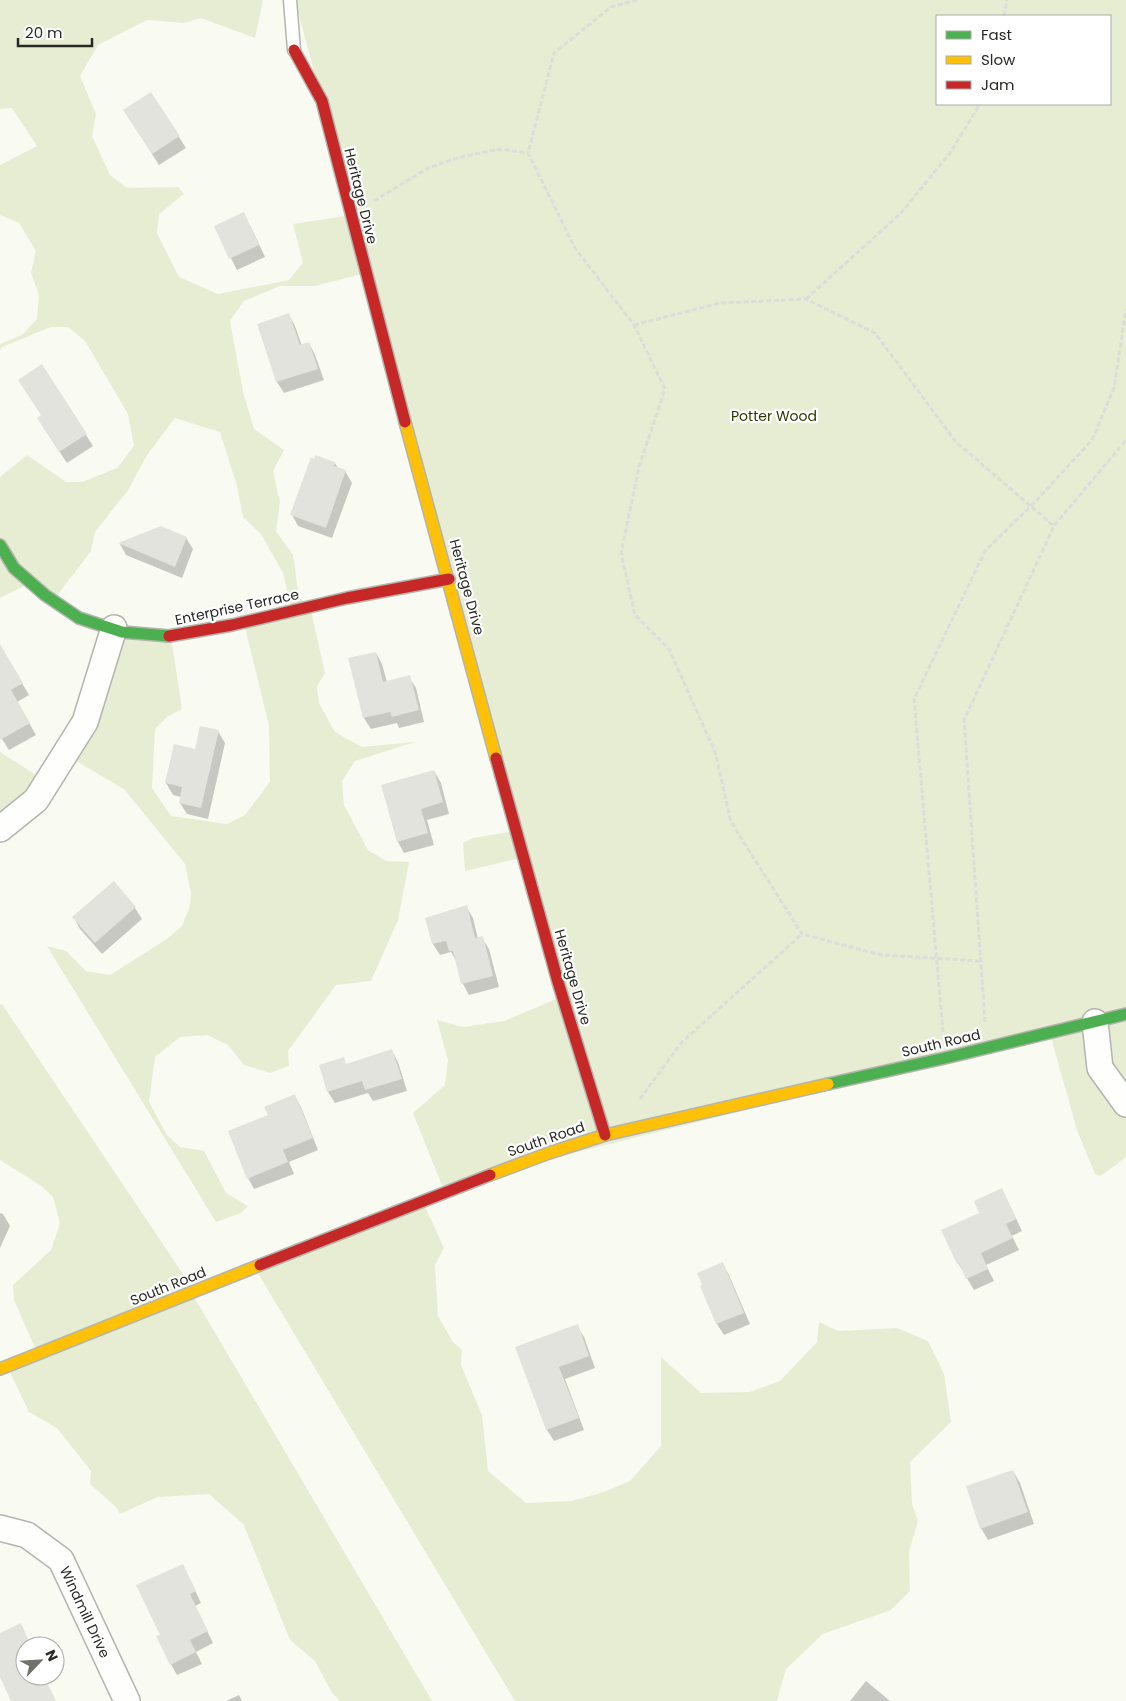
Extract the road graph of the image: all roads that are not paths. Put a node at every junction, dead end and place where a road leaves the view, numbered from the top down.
1 (290, 0) edge
2 (294, 50) joint
3 (0, 545) edge
4 (449, 579) junction
5 (114, 628) junction
6 (0, 829) edge
7 (1126, 1014) edge
8 (1095, 1022) junction
9 (1126, 1104) edge
10 (605, 1135) junction
11 (0, 1369) edge
12 (0, 1528) edge
13 (127, 1701) edge

1 - 2 lane
2 - 4 street, Heritage Drive
3 - 5 street, Enterprise Terrace
4 - 5 street, Enterprise Terrace
4 - 10 street, Heritage Drive
5 - 6 street
7 - 8 street, South Road
8 - 9 street
8 - 10 street, South Road
10 - 11 street, South Road
12 - 13 street, Windmill Drive

